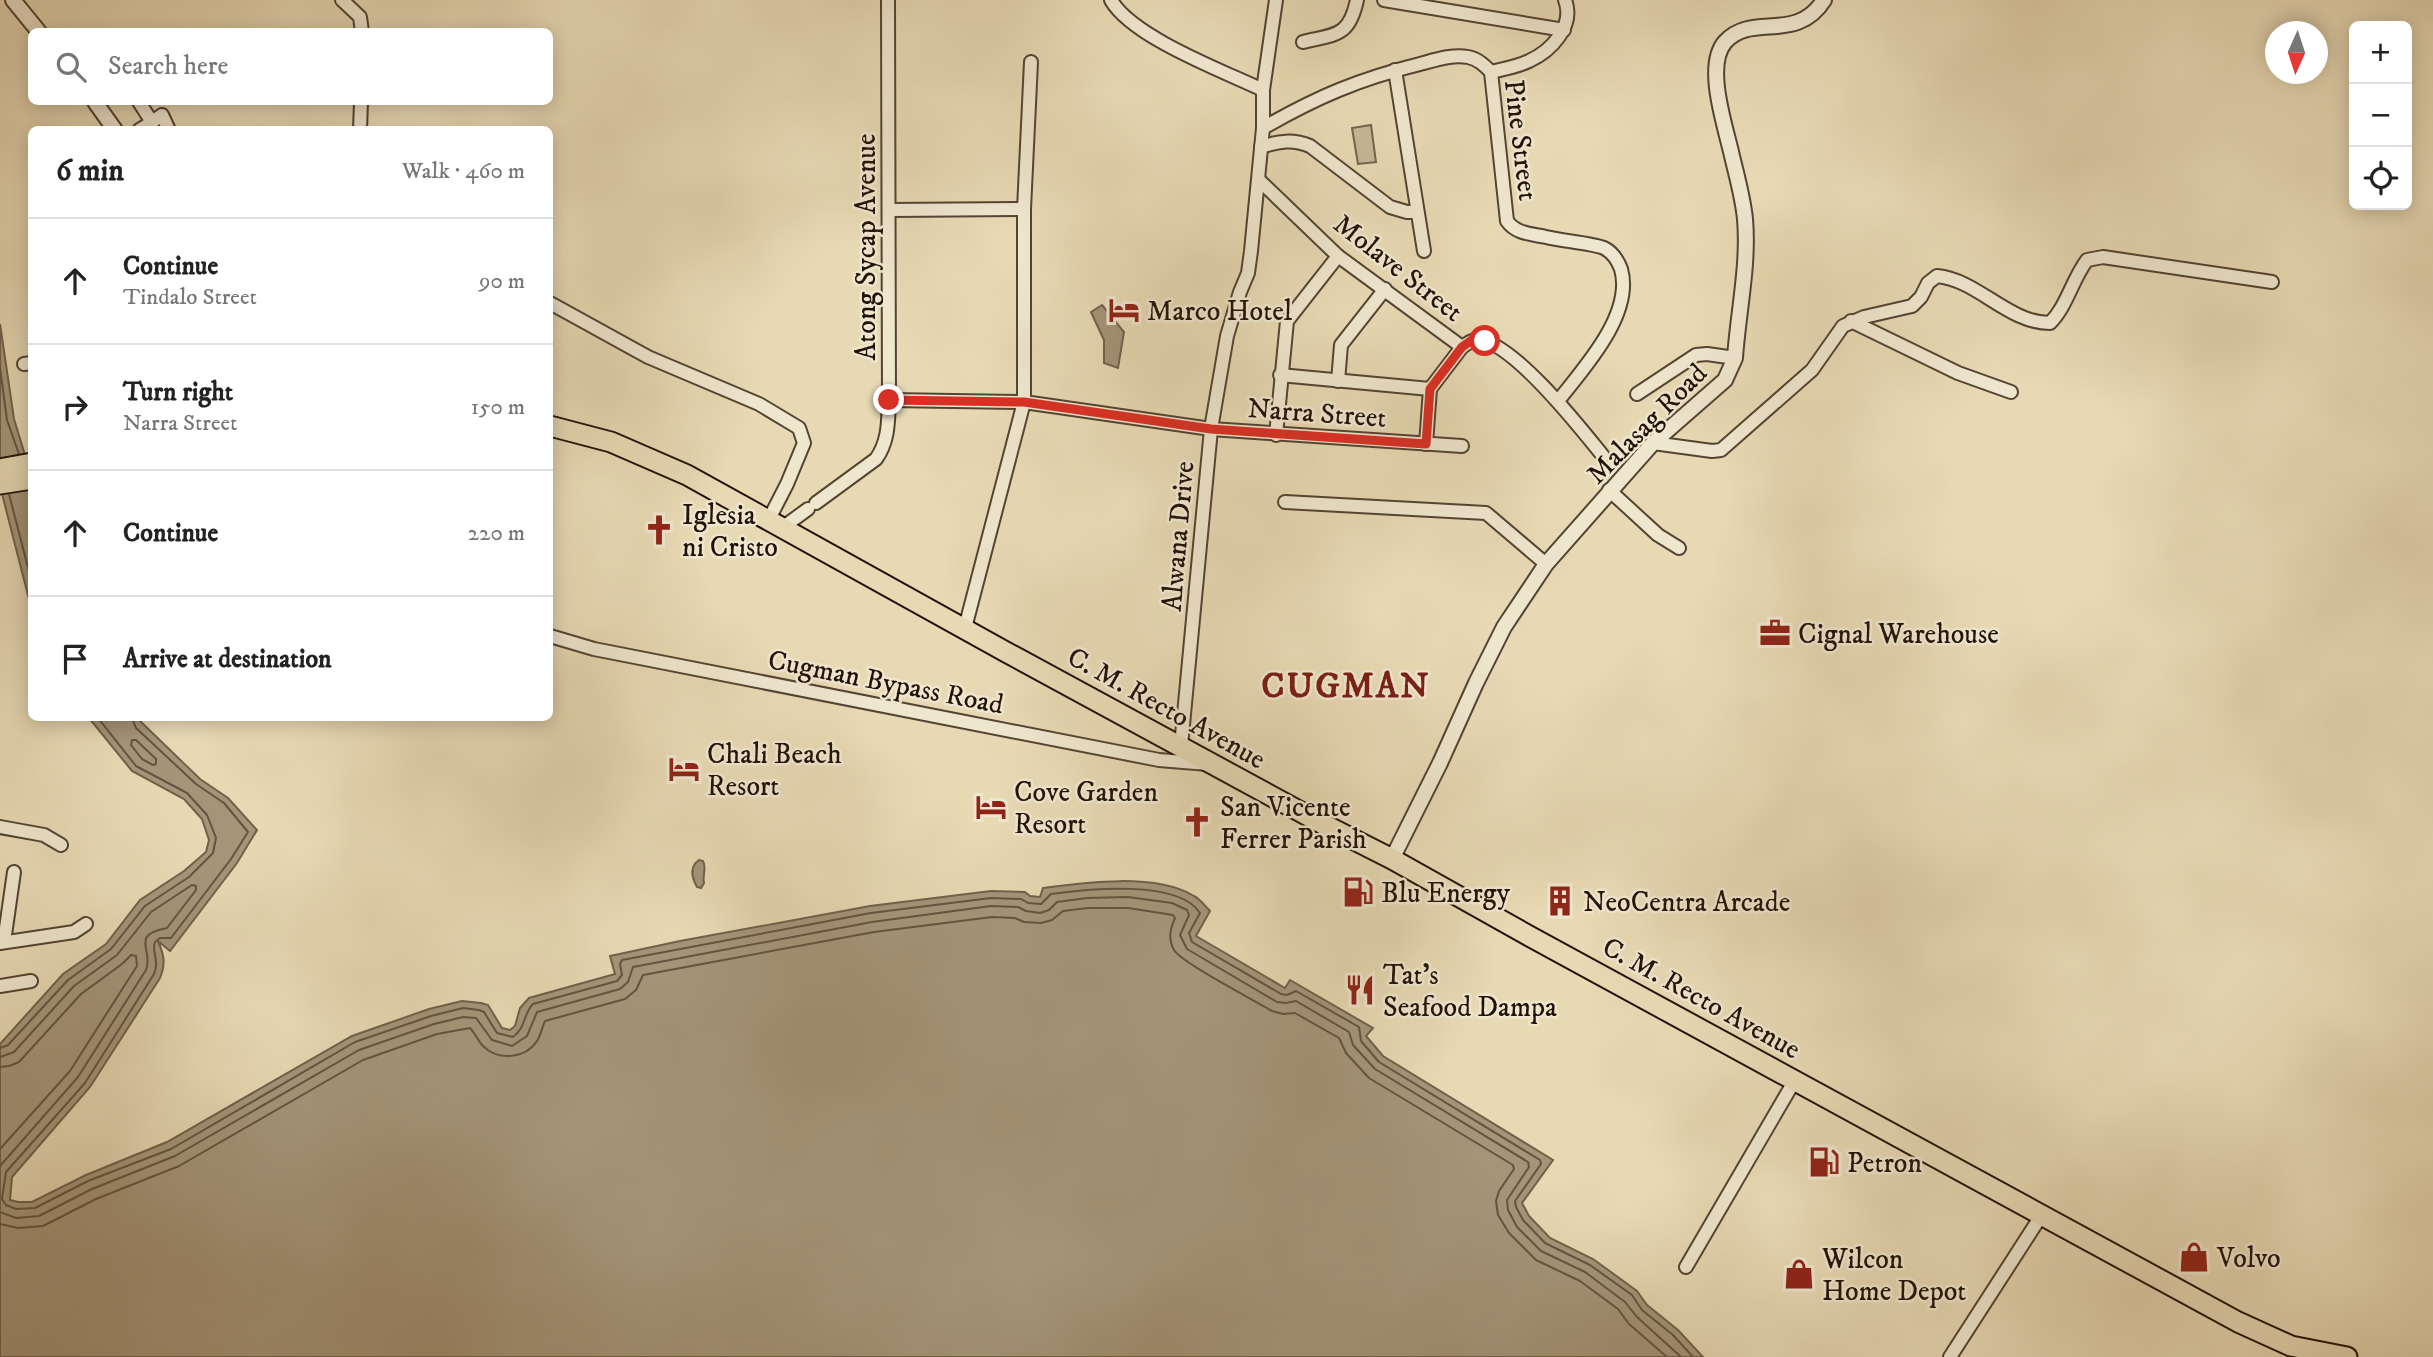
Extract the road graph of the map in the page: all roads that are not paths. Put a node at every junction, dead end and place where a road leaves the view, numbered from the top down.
1 (13, 0) edge
2 (342, 0) edge
3 (888, 0) edge
4 (1111, 0) edge
5 (1276, 0) edge
6 (1357, 0) edge
7 (1384, 0) edge
8 (1565, 0) edge
9 (1824, 0) edge
10 (36, 28) edge
11 (361, 28) edge
12 (1564, 30) junction
13 (1303, 42) dead end
14 (1031, 61) dead end
15 (1395, 70) junction
16 (1491, 72) junction
17 (1263, 90) junction
18 (97, 105) edge
19 (141, 105) edge
20 (361, 105) edge
21 (152, 121) junction
22 (113, 126) edge
23 (145, 126) edge
24 (167, 126) edge
25 (360, 126) edge
26 (1263, 128) junction
27 (1261, 147) junction
28 (1259, 180) junction
29 (1024, 209) junction
30 (890, 210) junction
31 (1417, 212) junction
32 (1424, 251) dead end
33 (1338, 256) junction
34 (2272, 282) dead end
35 (1385, 289) junction
36 (553, 305) edge
37 (1851, 321) junction
38 (1462, 347) junction
39 (1735, 358) junction
40 (1280, 375) junction
41 (1338, 381) junction
42 (1430, 389) junction
43 (2011, 392) dead end
44 (1637, 394) dead end
45 (889, 400) junction
46 (1559, 401) junction
47 (1024, 402) junction
48 (553, 427) edge
49 (1211, 429) junction
50 (1276, 435) junction
51 (1653, 443) junction
52 (1426, 444) junction
53 (1462, 446) dead end
54 (1603, 456) dead end
55 (28, 464) edge
56 (0, 469) edge
57 (28, 480) edge
58 (0, 484) edge
59 (1609, 490) junction
60 (1285, 502) dead end
61 (775, 525) junction
62 (1679, 548) dead end
63 (1546, 564) junction
64 (965, 628) junction
65 (553, 637) edge
66 (1181, 746) junction
67 (1215, 765) junction
68 (0, 827) edge
69 (61, 845) dead end
70 (1392, 859) junction
71 (14, 873) dead end
72 (86, 924) dead end
73 (2, 942) edge
74 (31, 981) dead end
75 (0, 986) edge
76 (1795, 1080) junction
77 (2040, 1216) junction
78 (1686, 1267) dead end
79 (2310, 1354) edge
80 (1950, 1357) edge
81 (2347, 1357) edge

1 - 10 street
2 - 11 street
3 - 30 street, Atong Sycap Avenue
4 - 17 street
5 - 17 street, Alwana Drive
6 - 13 street
7 - 12 street
8 - 12 street
9 - 39 street, Malasag Road
12 - 16 street
14 - 29 street
15 - 16 street, Pine Street
15 - 26 street, Pine Street
15 - 31 street
16 - 46 street, Pine Street
17 - 26 street, Alwana Drive
18 - 22 street
19 - 21 street
20 - 25 street
21 - 23 street
21 - 24 street
26 - 27 street, Alwana Drive
27 - 28 street, Alwana Drive
27 - 31 street
28 - 33 street, Molave Street
28 - 49 street, Alwana Drive
29 - 30 street
29 - 47 street
30 - 45 street, Atong Sycap Avenue
31 - 32 street
33 - 35 street, Molave Street
33 - 40 street
34 - 37 street
35 - 38 street, Molave Street
35 - 41 street
36 - 61 street
37 - 43 street
37 - 51 street
38 - 42 street
38 - 46 street, Molave Street
39 - 44 street
39 - 51 street, Malasag Road
40 - 41 street
40 - 50 street
41 - 42 street
42 - 52 street
45 - 47 street, Narra Street
45 - 61 street, Atong Sycap Avenue
46 - 54 street, Molave Street
47 - 49 street, Narra Street
47 - 64 street
48 - 61 highway, C. M. Recto Avenue
49 - 50 street, Narra Street
49 - 66 street, Alwana Drive
50 - 52 street, Narra Street
51 - 59 street, Malasag Road
52 - 53 street, Narra Street
55 - 56 highway
57 - 58 highway
59 - 62 street
59 - 63 street, Malasag Road
60 - 63 street
61 - 64 highway, C. M. Recto Avenue
63 - 70 street, Malasag Road
64 - 66 highway, C. M. Recto Avenue
65 - 67 street, Cugman Bypass Road
66 - 67 highway, C. M. Recto Avenue
67 - 70 highway, C. M. Recto Avenue
68 - 69 street
70 - 76 highway, C. M. Recto Avenue
71 - 73 street
72 - 73 street
74 - 75 street
76 - 77 highway, C. M. Recto Avenue
76 - 78 street
77 - 79 highway, C. M. Recto Avenue
77 - 80 street
79 - 81 highway, C. M. Recto Avenue

